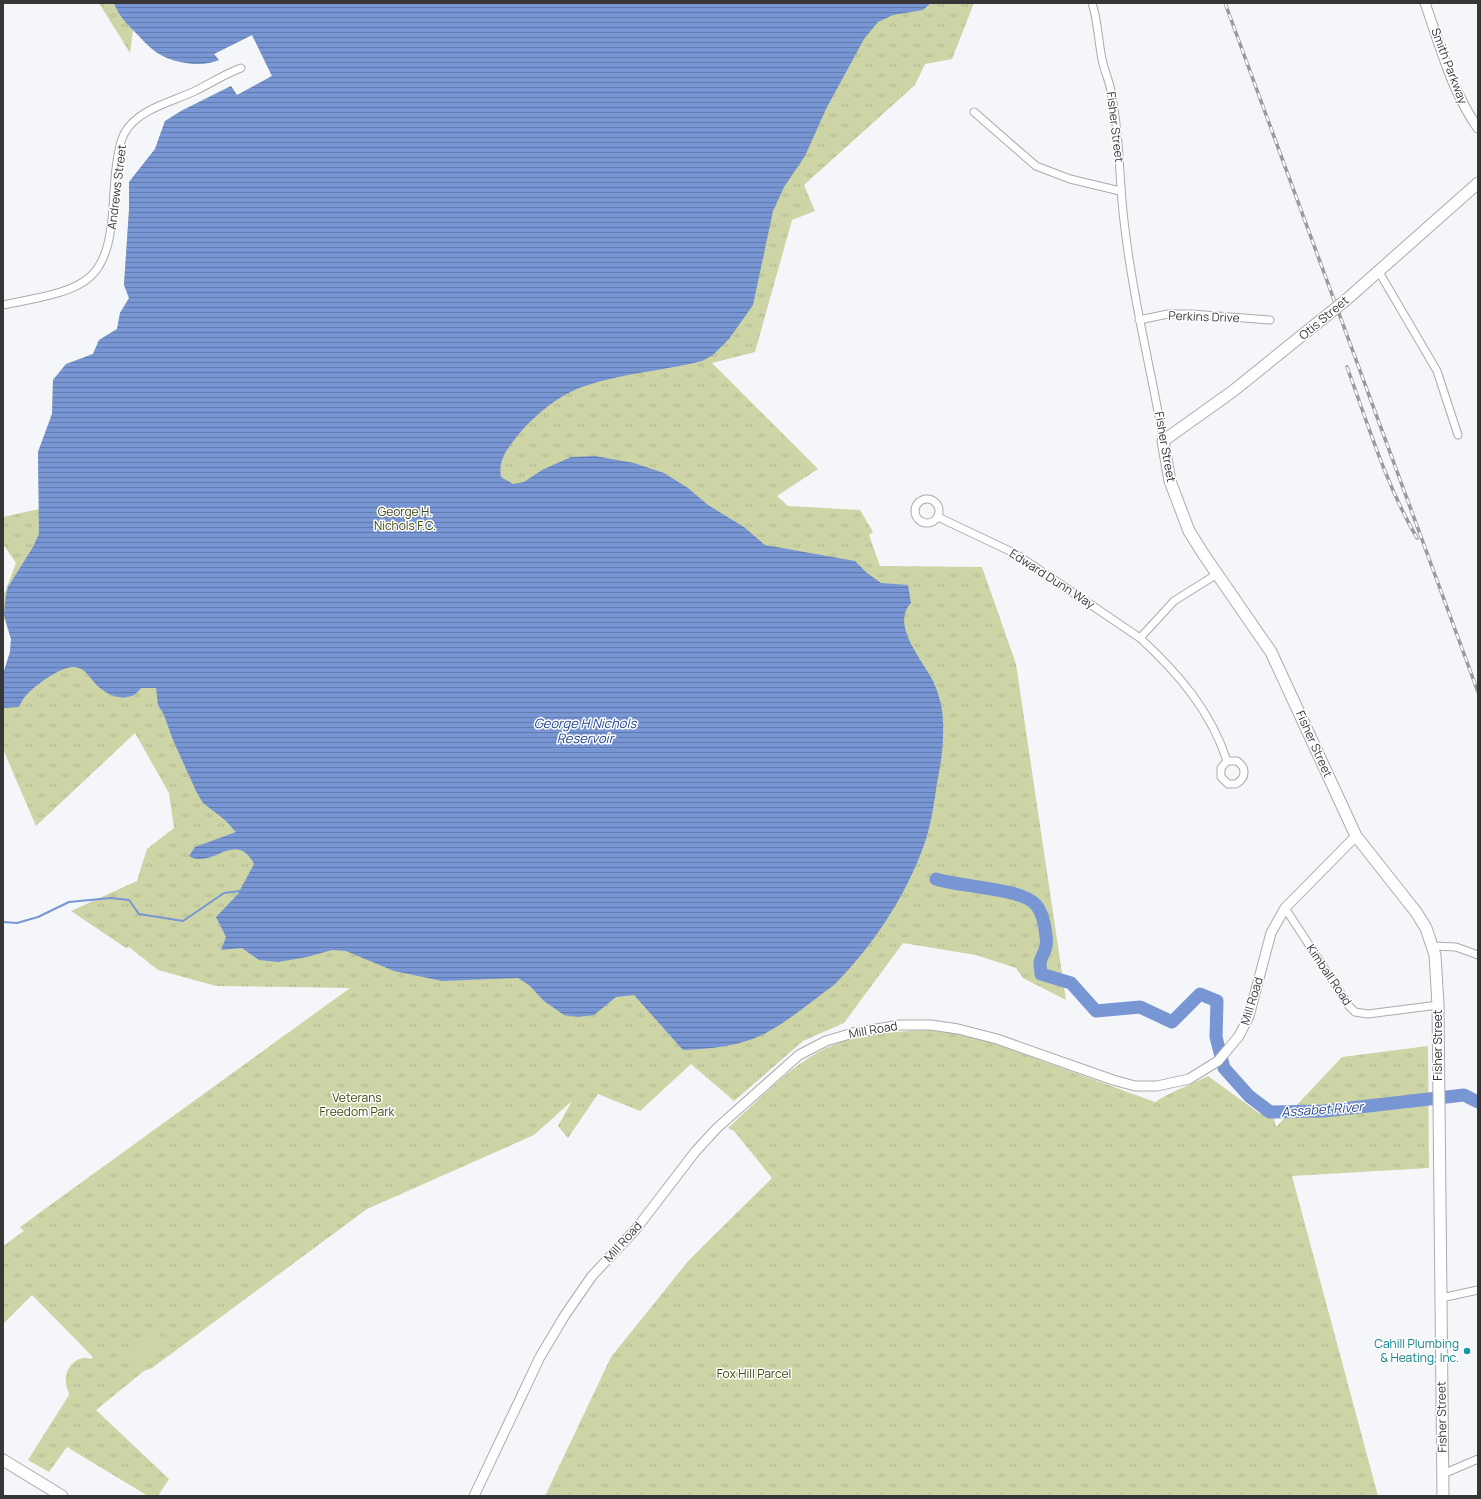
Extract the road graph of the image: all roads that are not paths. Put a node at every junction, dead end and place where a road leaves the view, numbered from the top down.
1 (1092, 3) edge
2 (1425, 3) edge
3 (241, 68) dead end
4 (974, 112) dead end
5 (1478, 128) edge
6 (1478, 183) edge
7 (1120, 191) junction
8 (1379, 272) junction
9 (3, 305) edge
10 (1139, 320) junction
11 (1270, 320) dead end
12 (1458, 436) dead end
13 (1162, 441) junction
14 (938, 517) dead end
15 (1217, 574) junction
16 (1140, 638) junction
17 (1228, 761) dead end
18 (1356, 836) junction
19 (1285, 908) junction
20 (1433, 946) junction
21 (1478, 956) edge
22 (1438, 1005) junction
23 (1478, 1290) edge
24 (1441, 1298) junction
25 (3, 1460) edge
26 (1478, 1460) edge
27 (1443, 1474) junction
28 (62, 1496) edge
29 (474, 1496) edge
30 (1443, 1496) edge

1 - 7 street, Fisher Street
2 - 5 street, Smith Parkway
3 - 9 street, Andrews Street
4 - 7 street
6 - 8 main road, Otis Street
7 - 10 street, Fisher Street
8 - 12 street
8 - 13 main road, Otis Street, bridge
10 - 11 street, Perkins Drive
10 - 13 street, Fisher Street
13 - 15 main road, Fisher Street
14 - 16 street, Edward Dunn Way
15 - 16 street
15 - 18 main road, Fisher Street
16 - 17 street, Edward Dunn Way
18 - 19 street, Mill Road
18 - 20 main road, Fisher Street
19 - 22 street, Kimball Road
19 - 29 street, Mill Road
20 - 21 street
20 - 22 main road, Fisher Street
22 - 24 main road, Fisher Street
23 - 24 street
24 - 27 main road, Fisher Street
25 - 28 main road
26 - 27 street
27 - 30 main road, Fisher Street

